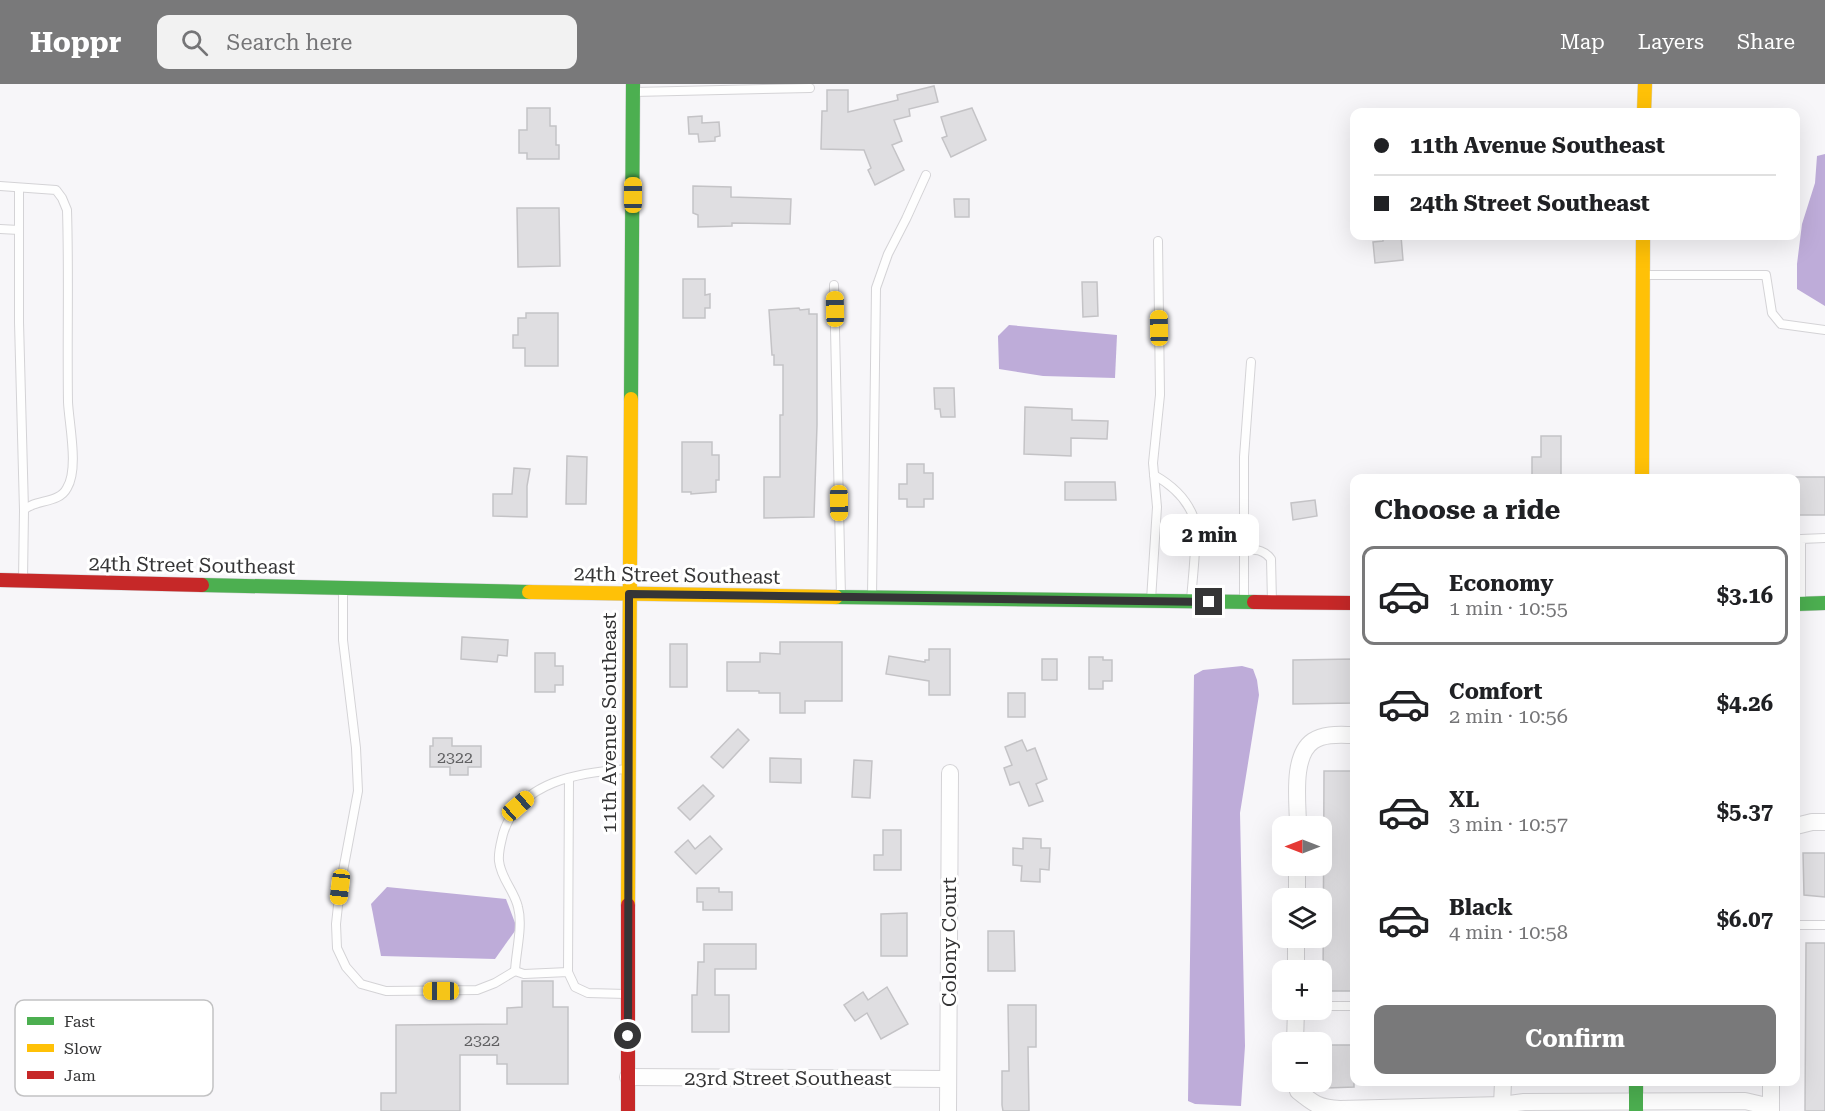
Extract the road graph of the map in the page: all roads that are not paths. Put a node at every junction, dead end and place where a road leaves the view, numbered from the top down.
1 (1645, 84) edge
2 (633, 88) edge
3 (810, 88) dead end
4 (1644, 108) edge
5 (926, 175) dead end
6 (0, 186) edge
7 (20, 188) junction
8 (0, 229) edge
9 (20, 230) junction
10 (1643, 240) edge
11 (1158, 241) dead end
12 (1643, 275) junction
13 (834, 285) dead end
14 (1825, 330) edge
15 (1251, 362) dead end
16 (1642, 474) edge
17 (1154, 475) junction
18 (24, 510) junction
19 (1825, 538) edge
20 (1244, 549) junction
21 (1800, 560) edge
22 (0, 580) edge
23 (22, 580) junction
24 (343, 588) junction
25 (629, 594) junction
26 (841, 597) junction
27 (872, 597) junction
28 (1151, 601) junction
29 (1191, 601) junction
30 (1244, 602) junction
31 (1272, 603) junction
32 (1350, 603) edge
33 (1825, 603) edge
34 (1800, 604) edge
35 (1350, 735) edge
36 (629, 769) junction
37 (950, 772) dead end
38 (569, 778) junction
39 (1298, 816) edge
40 (1825, 822) edge
41 (1800, 825) edge
42 (1800, 925) edge
43 (1825, 925) edge
44 (515, 971) junction
45 (568, 972) junction
46 (628, 994) junction
47 (1332, 1006) edge
48 (1350, 1006) edge
49 (628, 1077) junction
50 (948, 1079) junction
51 (1504, 1086) edge
52 (1636, 1086) edge
53 (1771, 1086) edge
54 (1301, 1092) edge
55 (1636, 1106) edge
56 (1507, 1108) edge
57 (1768, 1110) edge
58 (628, 1111) edge
59 (948, 1111) edge

1 - 4 street
2 - 3 lane
2 - 25 street, 11th Avenue Southeast
5 - 27 lane
6 - 7 lane
7 - 9 lane
7 - 18 lane
8 - 9 lane
9 - 18 lane
10 - 12 street
11 - 17 lane
12 - 14 lane
12 - 16 street
13 - 26 lane
15 - 20 lane
17 - 28 lane
17 - 29 lane
18 - 23 lane
19 - 21 lane
20 - 30 lane
20 - 31 lane
22 - 23 street, 24th Street Southeast
23 - 24 street, 24th Street Southeast
24 - 25 street, 24th Street Southeast
24 - 44 lane
25 - 26 street, 24th Street Southeast
25 - 36 street, 11th Avenue Southeast
26 - 27 street, 24th Street Southeast
27 - 28 street, 24th Street Southeast
28 - 29 street, 24th Street Southeast
29 - 30 street, 24th Street Southeast
30 - 31 street, 24th Street Southeast
31 - 32 street, 24th Street Southeast
33 - 34 street
35 - 39 street
36 - 38 lane
36 - 46 street, 11th Avenue Southeast
37 - 50 street, Colony Court
38 - 44 lane
38 - 45 lane
40 - 41 street
42 - 43 lane
44 - 45 lane
45 - 46 lane
46 - 49 street, 11th Avenue Southeast
47 - 48 lane
49 - 50 street, 23rd Street Southeast
49 - 58 street, 11th Avenue Southeast
50 - 59 street, Colony Court
51 - 56 street
52 - 55 street
53 - 57 street
54 - 56 street
55 - 56 street
55 - 57 street

